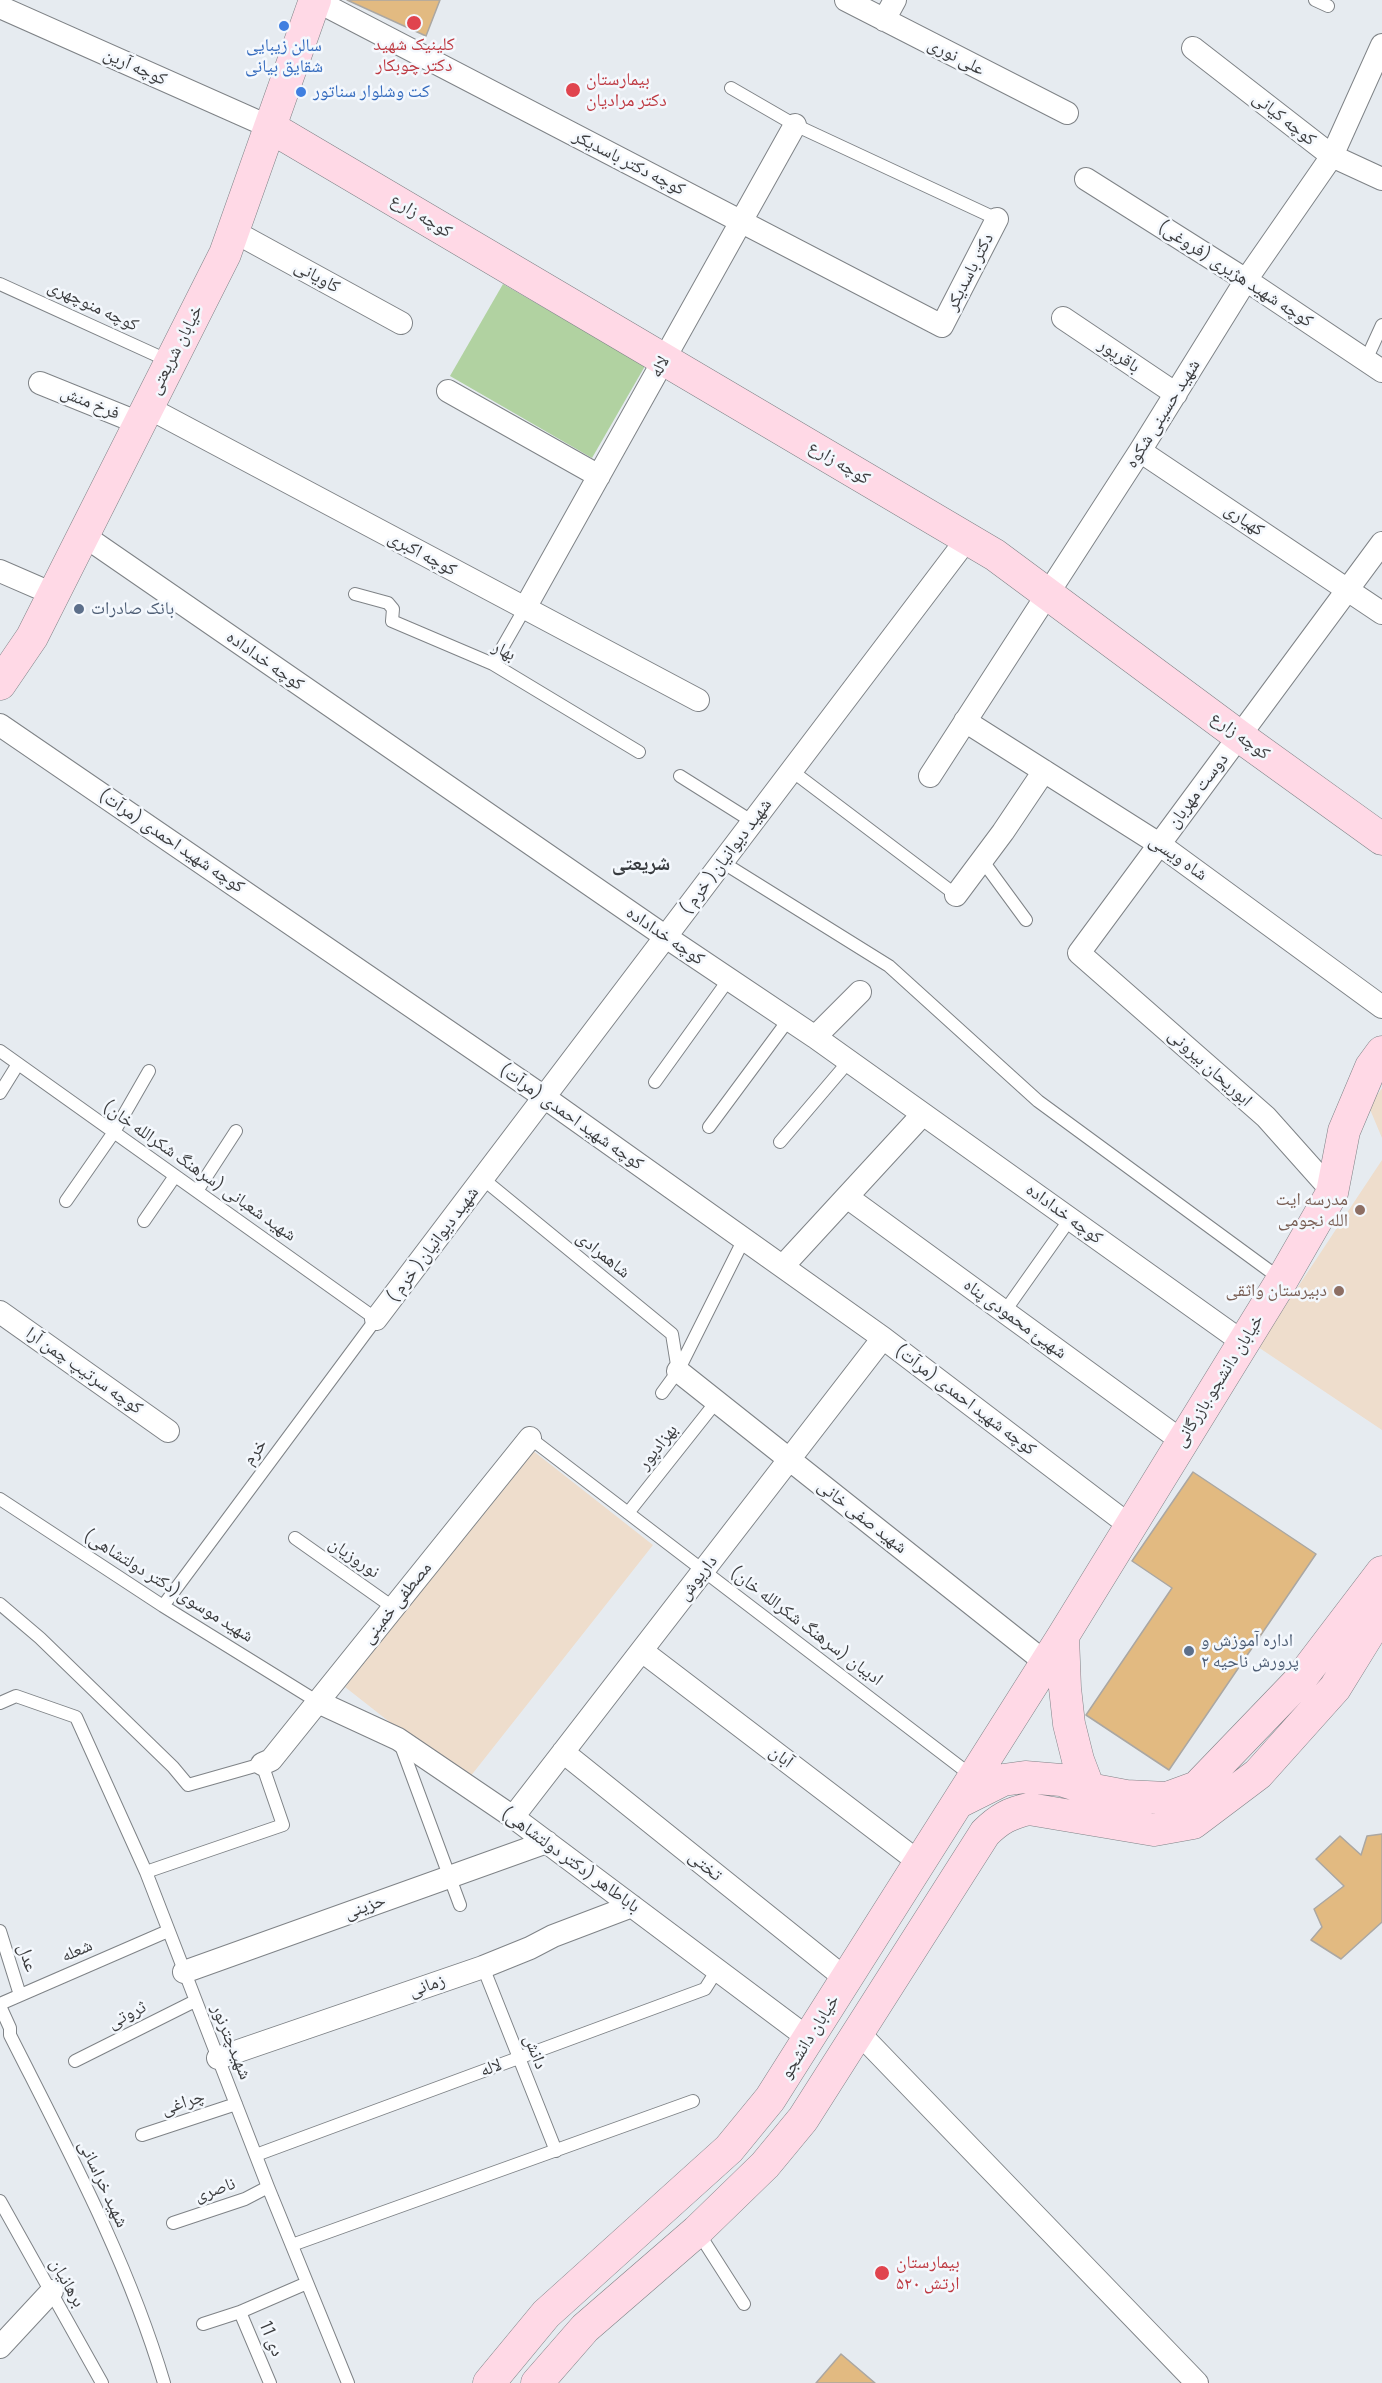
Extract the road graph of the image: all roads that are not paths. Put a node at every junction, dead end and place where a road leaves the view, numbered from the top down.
1 (315, 0) edge
2 (846, 0) edge
3 (895, 0) edge
4 (1315, 0) edge
5 (1328, 6) dead end
6 (0, 7) edge
7 (884, 21) junction
8 (1382, 45) edge
9 (1193, 48) dead end
10 (731, 88) dead end
11 (1067, 114) dead end
12 (795, 125) junction
13 (270, 127) junction
14 (1332, 156) junction
15 (1086, 179) dead end
16 (1382, 179) edge
17 (997, 219) joint
18 (741, 222) junction
19 (233, 231) junction
20 (1246, 280) junction
21 (0, 284) edge
22 (1063, 318) dead end
23 (401, 323) dead end
24 (1382, 325) edge
25 (942, 326) joint
26 (664, 360) junction
27 (170, 362) junction
28 (1374, 365) edge
29 (40, 383) dead end
30 (448, 391) dead end
31 (1176, 394) junction
32 (143, 415) junction
33 (1140, 451) junction
34 (599, 476) junction
35 (82, 535) junction
36 (967, 539) junction
37 (1382, 543) edge
38 (0, 571) edge
39 (1348, 589) junction
40 (1048, 593) junction
41 (52, 594) junction
42 (355, 594) dead end
43 (525, 609) junction
44 (1382, 613) edge
45 (494, 664) junction
46 (0, 684) edge
47 (698, 700) dead end
48 (965, 721) junction
49 (0, 725) edge
50 (1239, 736) junction
51 (639, 752) dead end
52 (792, 771) junction
53 (1044, 771) junction
54 (680, 776) dead end
55 (930, 776) dead end
56 (753, 822) junction
57 (1382, 839) edge
58 (1159, 844) junction
59 (982, 860) junction
60 (722, 862) junction
61 (956, 895) joint
62 (1026, 920) dead end
63 (666, 937) junction
64 (1079, 953) joint
65 (729, 979) junction
66 (860, 992) dead end
67 (1382, 1007) edge
68 (789, 1019) junction
69 (815, 1037) junction
70 (0, 1051) edge
71 (1382, 1052) edge
72 (849, 1062) junction
73 (18, 1064) junction
74 (149, 1071) dead end
75 (655, 1082) dead end
76 (0, 1093) edge
77 (544, 1097) junction
78 (923, 1114) junction
79 (709, 1127) dead end
80 (236, 1131) dead end
81 (114, 1132) junction
82 (780, 1142) dead end
83 (175, 1176) junction
84 (483, 1179) junction
85 (197, 1191) junction
86 (1332, 1191) junction
87 (848, 1197) junction
88 (66, 1201) dead end
89 (1070, 1219) junction
90 (144, 1221) dead end
91 (744, 1239) junction
92 (783, 1266) junction
93 (1282, 1280) junction
94 (1005, 1311) junction
95 (0, 1312) edge
96 (376, 1319) junction
97 (883, 1338) junction
98 (1244, 1343) junction
99 (678, 1371) junction
100 (662, 1393) dead end
101 (716, 1402) junction
102 (168, 1431) dead end
103 (530, 1438) joint
104 (1182, 1441) junction
105 (789, 1460) junction
106 (0, 1500) edge
107 (628, 1514) junction
108 (1130, 1525) junction
109 (295, 1538) dead end
110 (704, 1571) junction
111 (1382, 1572) edge
112 (0, 1604) edge
113 (163, 1606) junction
114 (394, 1608) junction
115 (1382, 1612) edge
116 (1063, 1636) junction
117 (642, 1651) junction
118 (1046, 1663) junction
119 (318, 1702) junction
120 (0, 1704) edge
121 (398, 1739) junction
122 (563, 1752) junction
123 (262, 1764) junction
124 (966, 1789) junction
125 (1089, 1789) junction
126 (513, 1817) junction
127 (1083, 1819) junction
128 (547, 1842) junction
129 (920, 1863) junction
130 (146, 1872) junction
131 (450, 1877) junction
132 (460, 1905) dead end
133 (632, 1906) junction
134 (168, 1930) junction
135 (0, 1931) edge
136 (483, 1967) junction
137 (717, 1970) junction
138 (184, 1972) junction
139 (846, 1979) junction
140 (20, 1995) junction
141 (195, 2001) junction
142 (0, 2005) edge
143 (858, 2032) junction
144 (808, 2038) junction
145 (218, 2058) junction
146 (518, 2058) junction
147 (75, 2061) dead end
148 (693, 2101) dead end
149 (236, 2104) junction
150 (142, 2135) dead end
151 (556, 2151) junction
152 (256, 2155) junction
153 (268, 2187) junction
154 (0, 2201) edge
155 (173, 2223) dead end
156 (698, 2231) junction
157 (292, 2245) junction
158 (307, 2283) junction
159 (51, 2291) junction
160 (744, 2304) dead end
161 (240, 2312) junction
162 (203, 2324) dead end
163 (0, 2347) edge
164 (102, 2383) edge
165 (164, 2383) edge
166 (270, 2383) edge
167 (348, 2383) edge
168 (489, 2383) edge
169 (537, 2383) edge
170 (1197, 2383) edge

1 - 13 main road, خیابان شریعتی
1 - 18 street, کوچه دکتر باسدیکر
2 - 7 street, علی نوری
3 - 7 street
4 - 5 lane
6 - 13 street, کوچه آرین
7 - 11 street, علی نوری
8 - 14 street, شهید حسینی شکوه
9 - 14 street, کوچه کیانی
10 - 12 lane
12 - 17 lane
12 - 18 street, لاله
13 - 19 main road, خیابان شریعتی
13 - 26 main road, کوچه زارع
14 - 16 street, کوچه کیانی
14 - 20 street, شهید حسینی شکوه
15 - 20 street, کوچه شهید هژیری (فروغی)
17 - 25 street, دکتر باسدیکر
18 - 25 street, کوچه دکتر باسدیکر
18 - 26 street, لاله
19 - 23 street, کاویانی
19 - 27 main road, خیابان شریعتی
20 - 28 street, کوچه شهید هژیری (فروغی)
20 - 31 street, شهید حسینی شکوه
21 - 27 lane, کوچه منوچهری
22 - 31 street, باقرپور
24 - 28 lane
26 - 34 street, لاله
26 - 36 main road, کوچه زارع
27 - 32 main road, خیابان شریعتی
29 - 32 street, فرخ منش
30 - 34 street
31 - 33 street, شهید حسینی شکوه
32 - 35 main road, خیابان شریعتی
32 - 43 street, کوچه اکبری
33 - 39 street, کهیاری
33 - 40 street, شهید حسینی شکوه
34 - 43 street, لاله
35 - 41 main road, خیابان شریعتی
35 - 63 street, کوچه خداداده
36 - 40 main road, کوچه زارع
36 - 52 street, شهید دیوانیان( خرم )
37 - 39 street, دوست مهربان
38 - 41 street
39 - 44 street, کهیاری
39 - 50 street, دوست مهربان
40 - 48 street, شهید حسینی شکوه
40 - 50 main road, کوچه زارع
41 - 46 main road, خیابان شریعتی
42 - 45 lane, بهار
43 - 45 lane
43 - 47 street, کوچه اکبری
45 - 51 lane, بهار
48 - 53 street, شاه ویسی
48 - 55 street, شهید حسینی شکوه
49 - 77 street, کوچه شهید احمدی (مرآت)
50 - 57 main road, کوچه زارع
50 - 58 street, دوست مهربان
52 - 56 street, شهید دیوانیان( خرم )
52 - 61 lane
53 - 58 street, شاه ویسی
53 - 59 street
54 - 56 lane
56 - 60 street, شهید دیوانیان( خرم )
58 - 64 street, دوست مهربان
58 - 67 street, شاه ویسی
59 - 61 street
59 - 62 lane
60 - 63 street, شهید دیوانیان( خرم )
60 - 93 lane
63 - 65 street, کوچه خداداده
63 - 77 street, شهید دیوانیان( خرم )
64 - 86 street, ابوریحان بیرونی
65 - 68 street, کوچه خداداده
65 - 75 lane
66 - 69 street
68 - 69 street, کوچه خداداده
68 - 79 lane
69 - 72 street, کوچه خداداده
70 - 73 lane, شهید شعبانی (سرهنگ شکرالله خان)
71 - 86 main road, خیابان دانشجو.بازرگانی
72 - 78 street, کوچه خداداده
72 - 82 lane
73 - 76 lane
73 - 81 lane, شهید شعبانی (سرهنگ شکرالله خان)
74 - 81 lane
77 - 84 street, شهید دیوانیان( خرم )
77 - 91 street, کوچه شهید احمدی (مرآت)
78 - 87 street
78 - 89 street, کوچه خداداده
80 - 85 lane
81 - 83 lane, شهید شعبانی (سرهنگ شکرالله خان)
81 - 88 lane
83 - 85 lane, شهید شعبانی (سرهنگ شکرالله خان)
83 - 90 lane
84 - 96 street, شهید دیوانیان( خرم )
84 - 99 lane, شاهمرادی
85 - 96 lane, شهید شعبانی (سرهنگ شکرالله خان)
86 - 93 main road, خیابان دانشجو.بازرگانی
87 - 92 street
87 - 94 street, شهیئ محمودی پناه
89 - 94 lane
89 - 98 street, کوچه خداداده
91 - 92 street, کوچه شهید احمدی (مرآت)
91 - 99 lane
92 - 97 street, کوچه شهید احمدی (مرآت)
93 - 98 main road, خیابان دانشجو.بازرگانی
94 - 104 street, شهیئ محمودی پناه
95 - 102 street, کوچه سرتیپ چمن آرا
96 - 113 lane, خرم
97 - 105 street, داریوش
97 - 108 street, کوچه شهید احمدی (مرآت)
98 - 104 main road, خیابان دانشجو.بازرگانی
99 - 100 lane
99 - 101 street, شهید صفی خانی
101 - 105 street, شهید صفی خانی
101 - 107 lane, بهزادپور
103 - 107 lane, ادیبان (سرهنگ شکرالله خان)
103 - 114 street, مصطفی خمینی
104 - 108 main road, خیابان دانشجو.بازرگانی
105 - 110 street, داریوش
105 - 118 street, شهید صفی خانی
106 - 113 lane, شهید موسوی(دکتر دولتشاهی)
107 - 110 lane, ادیبان (سرهنگ شکرالله خان)
108 - 116 main road, خیابان دانشجو.بازرگانی
109 - 114 lane, نوروزیان
110 - 117 street, داریوش
110 - 124 lane, ادیبان (سرهنگ شکرالله خان)
111 - 125 main road
112 - 123 lane
113 - 119 lane, شهید موسوی(دکتر دولتشاهی)
114 - 119 street, مصطفی خمینی
115 - 127 main road
116 - 118 main road, خیابان دانشجو
116 - 125 main road
117 - 122 street, داریوش
117 - 129 street, آبان
118 - 124 main road, خیابان دانشجو
119 - 121 street, باباطاهر (دکتر دولتشاهی)
119 - 123 street, مصطفی خمینی
120 - 130 lane, شهیدچترنور
121 - 126 street, باباطاهر (دکتر دولتشاهی)
121 - 131 lane
122 - 126 street, داریوش
122 - 139 street, تختی
123 - 130 lane
124 - 125 main road
124 - 129 main road, خیابان دانشجو
125 - 127 main road
126 - 128 street, باباطاهر (دکتر دولتشاهی)
127 - 143 main road
128 - 131 street, حزینی
128 - 133 street, باباطاهر (دکتر دولتشاهی)
129 - 139 main road, خیابان دانشجو
130 - 134 lane, شهیدچترنور
131 - 132 lane
131 - 138 street, حزینی
133 - 136 street, زمانی
133 - 137 street, باباطاهر (دکتر دولتشاهی)
134 - 138 lane, شهیدچترنور
134 - 140 lane, شعله
135 - 140 lane, عدل
136 - 145 street, زمانی
136 - 146 lane, دانش
137 - 144 street, باباطاهر (دکتر دولتشاهی)
137 - 146 lane, لاله
138 - 141 lane, شهیدچترنور
139 - 144 main road, خیابان دانشجو
140 - 142 lane, شعله
141 - 145 lane, شهیدچترنور
141 - 147 lane, ثروتی
142 - 165 lane, شهید خراسانی
143 - 156 main road
143 - 170 street
144 - 168 main road, خیابان دانشجو
145 - 149 lane, شهیدچترنور
146 - 151 lane, دانش
146 - 152 lane, لاله
148 - 151 lane
149 - 150 lane, چراغی
149 - 152 lane, شهیدچترنور
151 - 157 lane
152 - 153 lane, شهیدچترنور
153 - 155 lane, ناصری
153 - 157 lane, شهیدچترنور
154 - 159 lane, برهانیان
156 - 160 lane
156 - 169 main road
157 - 158 lane, شهیدچترنور
158 - 161 lane
158 - 167 lane, شهیدچترنور
159 - 163 street
159 - 164 lane, برهانیان
161 - 162 lane, 11 دی
161 - 166 lane, 11 دی

